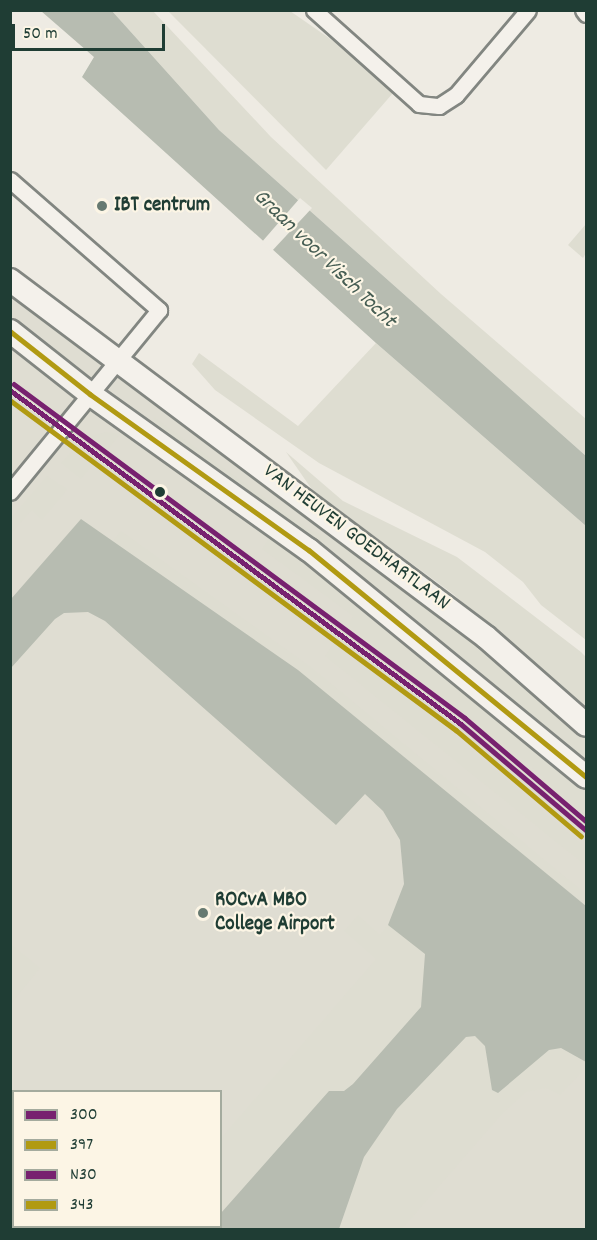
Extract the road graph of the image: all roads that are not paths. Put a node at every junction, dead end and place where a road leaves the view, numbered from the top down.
1 (314, 10) edge
2 (528, 10) edge
3 (583, 10) edge
4 (586, 14) edge
5 (10, 180) edge
6 (10, 280) edge
7 (10, 331) edge
8 (117, 362) junction
9 (90, 394) junction
10 (10, 492) edge
11 (586, 725) edge
12 (586, 777) edge

1 - 2 street
3 - 4 street
5 - 8 street
6 - 8 main road, VAN HEUVEN GOEDHARTLAAN
7 - 9 main road, VAN HEUVEN GOEDHARTLAAN
8 - 9 street
8 - 11 main road, VAN HEUVEN GOEDHARTLAAN
9 - 10 street
9 - 12 main road, VAN HEUVEN GOEDHARTLAAN

